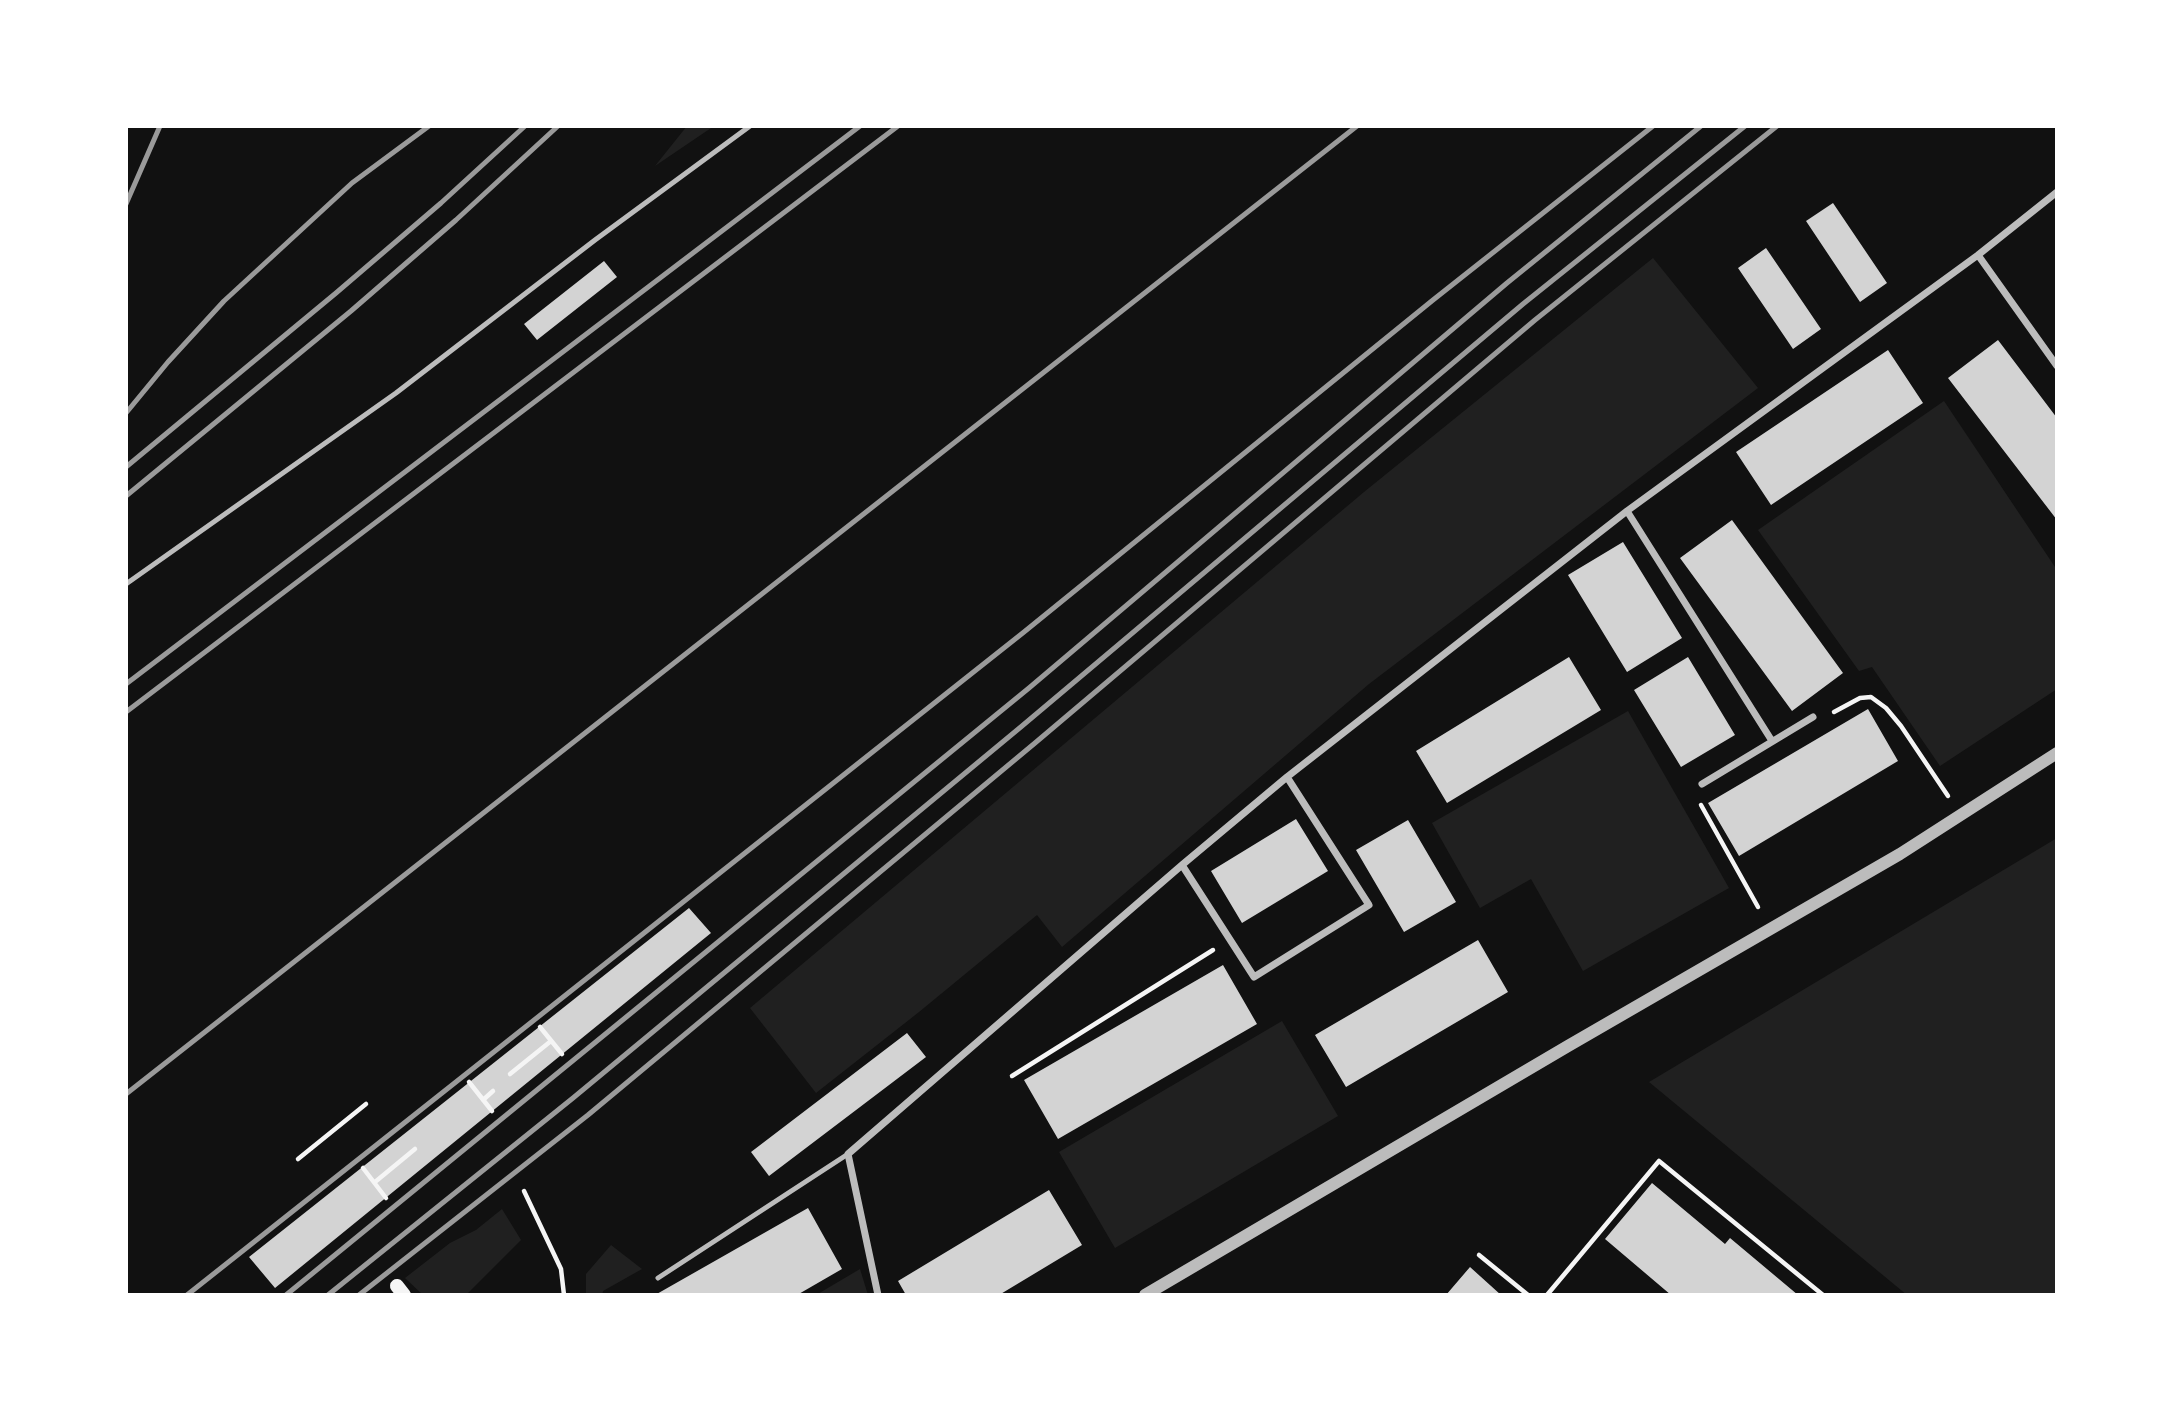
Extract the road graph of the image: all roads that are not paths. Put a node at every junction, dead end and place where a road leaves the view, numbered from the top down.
1 (750, 126) edge
2 (2057, 192) edge
3 (1979, 256) junction
4 (2057, 366) edge
5 (1626, 511) junction
6 (126, 584) edge
7 (1813, 717) road end
8 (1772, 741) junction
9 (2057, 753) edge
10 (1287, 777) junction
11 (1702, 784) road end
12 (1182, 865) junction
13 (848, 1154) junction
14 (658, 1278) dead end
15 (878, 1295) edge
16 (1145, 1295) edge

1 - 6 lane
2 - 3 street
3 - 4 street
3 - 5 street
5 - 8 street
5 - 10 street
7 - 8 street
8 - 11 street
9 - 16 street
10 - 12 street
10 - 12 street
12 - 13 street
13 - 14 lane
13 - 15 street

